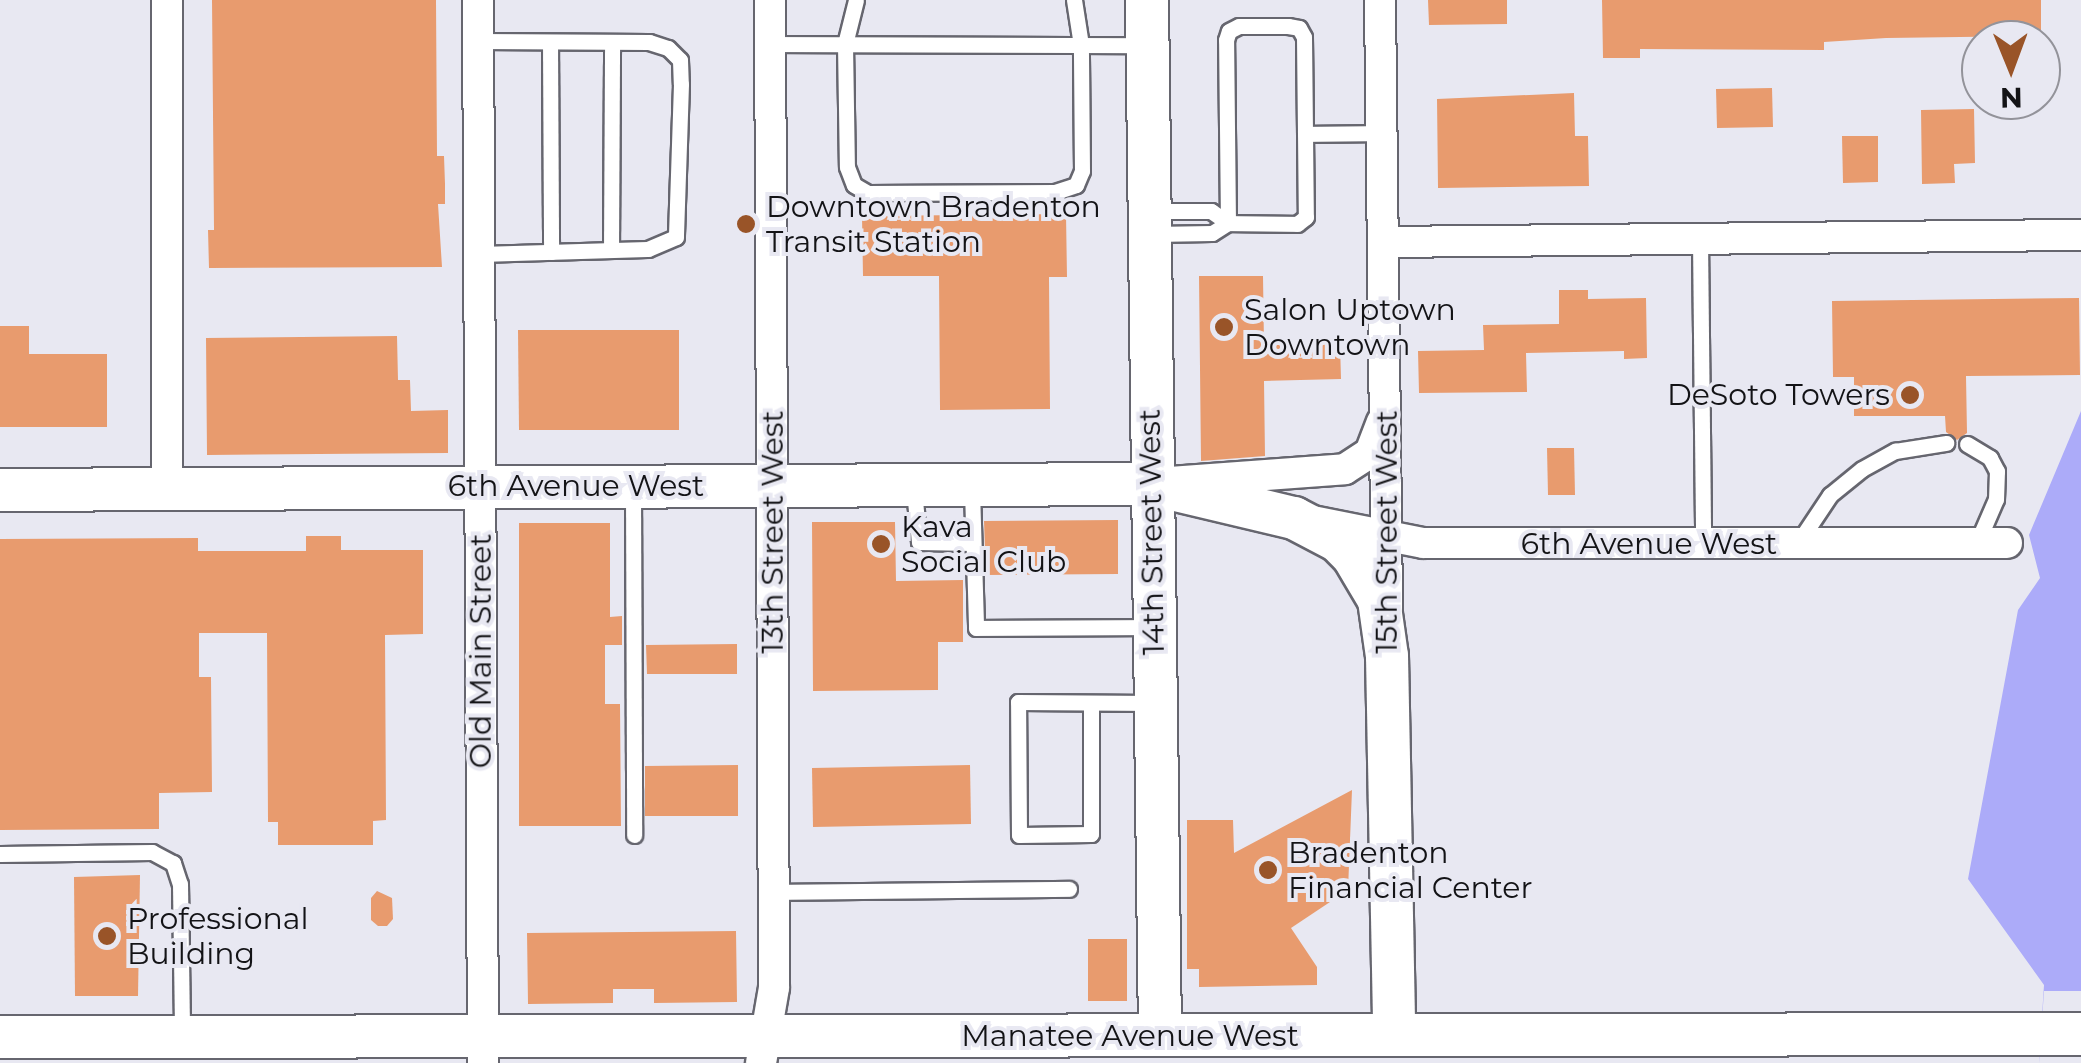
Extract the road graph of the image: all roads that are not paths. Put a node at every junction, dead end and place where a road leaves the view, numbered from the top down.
1 (167, 0) edge
2 (478, 0) edge
3 (770, 0) edge
4 (856, 0) edge
5 (1074, 0) edge
6 (1147, 0) edge
7 (1380, 0) edge
8 (478, 42) junction
9 (550, 42) junction
10 (612, 42) junction
11 (770, 44) junction
12 (845, 44) junction
13 (1080, 45) junction
14 (1147, 45) junction
15 (1382, 133) junction
16 (1305, 134) junction
17 (1149, 223) junction
18 (1228, 223) junction
19 (2081, 235) edge
20 (1700, 239) junction
21 (1384, 242) junction
22 (610, 250) junction
23 (550, 252) junction
24 (479, 254) junction
25 (1386, 405) junction
26 (1946, 443) dead end
27 (1967, 444) dead end
28 (914, 484) junction
29 (972, 484) junction
30 (1152, 484) junction
31 (773, 485) junction
32 (480, 486) junction
33 (633, 486) junction
34 (166, 489) junction
35 (0, 490) edge
36 (1294, 518) junction
37 (1386, 534) junction
38 (972, 543) junction
39 (1798, 543) junction
40 (1992, 543) joint
41 (1703, 544) junction
42 (1153, 627) junction
43 (1387, 656) junction
44 (1091, 703) junction
45 (1154, 703) junction
46 (634, 835) dead end
47 (0, 854) edge
48 (1069, 889) dead end
49 (774, 892) junction
50 (2081, 1034) edge
51 (182, 1036) junction
52 (0, 1038) edge
53 (1394, 1048) edge
54 (1160, 1049) edge
55 (482, 1050) edge
56 (763, 1051) edge

1 - 34 street
2 - 8 street, Old Main Street
3 - 11 street, 13th Street West
4 - 12 lane
5 - 13 lane
6 - 14 main road, 14th Street West
7 - 15 street, 15th Street West
8 - 9 lane
8 - 24 street, Old Main Street
9 - 10 lane
9 - 23 lane
10 - 22 lane
10 - 22 lane
11 - 12 lane
11 - 31 street, 13th Street West
12 - 13 lane
12 - 13 lane
13 - 14 lane
14 - 17 main road, 14th Street West
15 - 16 lane
15 - 21 street, 15th Street West
16 - 18 lane
16 - 18 lane
17 - 18 lane
17 - 18 lane
17 - 30 main road, 14th Street West
19 - 20 street
20 - 21 street
20 - 41 lane
21 - 25 street, 15th Street West
22 - 23 lane
23 - 24 lane
24 - 32 street, Old Main Street
25 - 30 street, 6th Avenue West
25 - 37 street, 15th Street West
26 - 39 lane
27 - 40 lane
28 - 29 main road, 6th Avenue West
28 - 31 main road, 6th Avenue West
28 - 38 lane
29 - 30 main road, 6th Avenue West
29 - 38 lane
30 - 36 main road, 6th Avenue West
30 - 42 main road, 14th Street West
31 - 33 main road, 6th Avenue West
31 - 49 street, 13th Street West
32 - 33 main road, 6th Avenue West
32 - 34 main road, 6th Avenue West
32 - 55 street, Old Main Street
33 - 46 lane
34 - 35 main road, 6th Avenue West
36 - 37 street, 6th Avenue West
36 - 43 main road, 6th Avenue West
37 - 41 street, 6th Avenue West
37 - 43 street, 15th Street West
38 - 42 lane
39 - 40 street, 6th Avenue West
39 - 41 street, 6th Avenue West
42 - 45 main road, 14th Street West
43 - 53 main road, 15th Street West
44 - 44 lane
44 - 45 lane
45 - 54 main road, 14th Street West
47 - 51 lane
48 - 49 lane
49 - 56 street, 13th Street West
50 - 53 main road, Manatee Avenue West
51 - 52 main road, Manatee Avenue West
51 - 55 main road, Manatee Avenue West
53 - 54 main road, Manatee Avenue West
54 - 56 main road, Manatee Avenue West
55 - 56 main road, Manatee Avenue West

